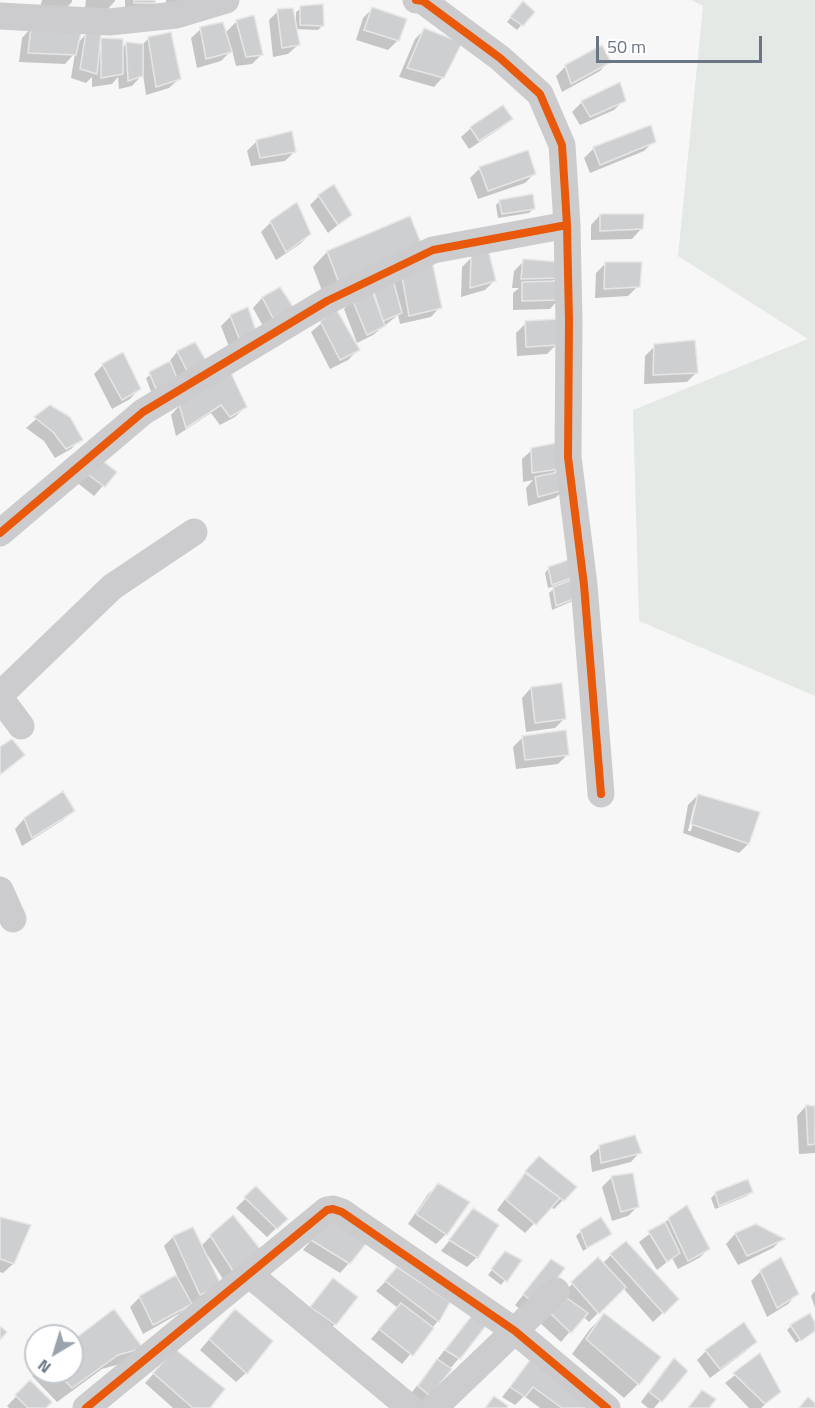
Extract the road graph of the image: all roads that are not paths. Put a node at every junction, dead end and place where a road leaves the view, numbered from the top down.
1 (224, 0) edge
2 (421, 0) edge
3 (0, 16) edge
4 (567, 225) junction
5 (194, 532) dead end
6 (0, 533) edge
7 (0, 697) edge
8 (21, 726) dead end
9 (601, 794) dead end
10 (0, 890) edge
11 (13, 919) dead end
12 (249, 1274) junction
13 (556, 1291) dead end
14 (514, 1331) junction
15 (86, 1408) edge
16 (410, 1408) edge
17 (434, 1408) edge
18 (607, 1408) edge

1 - 3 street
2 - 4 street
4 - 6 street
4 - 9 street
5 - 7 street
7 - 8 street
10 - 11 street
12 - 14 street
12 - 15 street
12 - 16 street
13 - 14 street
14 - 17 street
14 - 18 street

